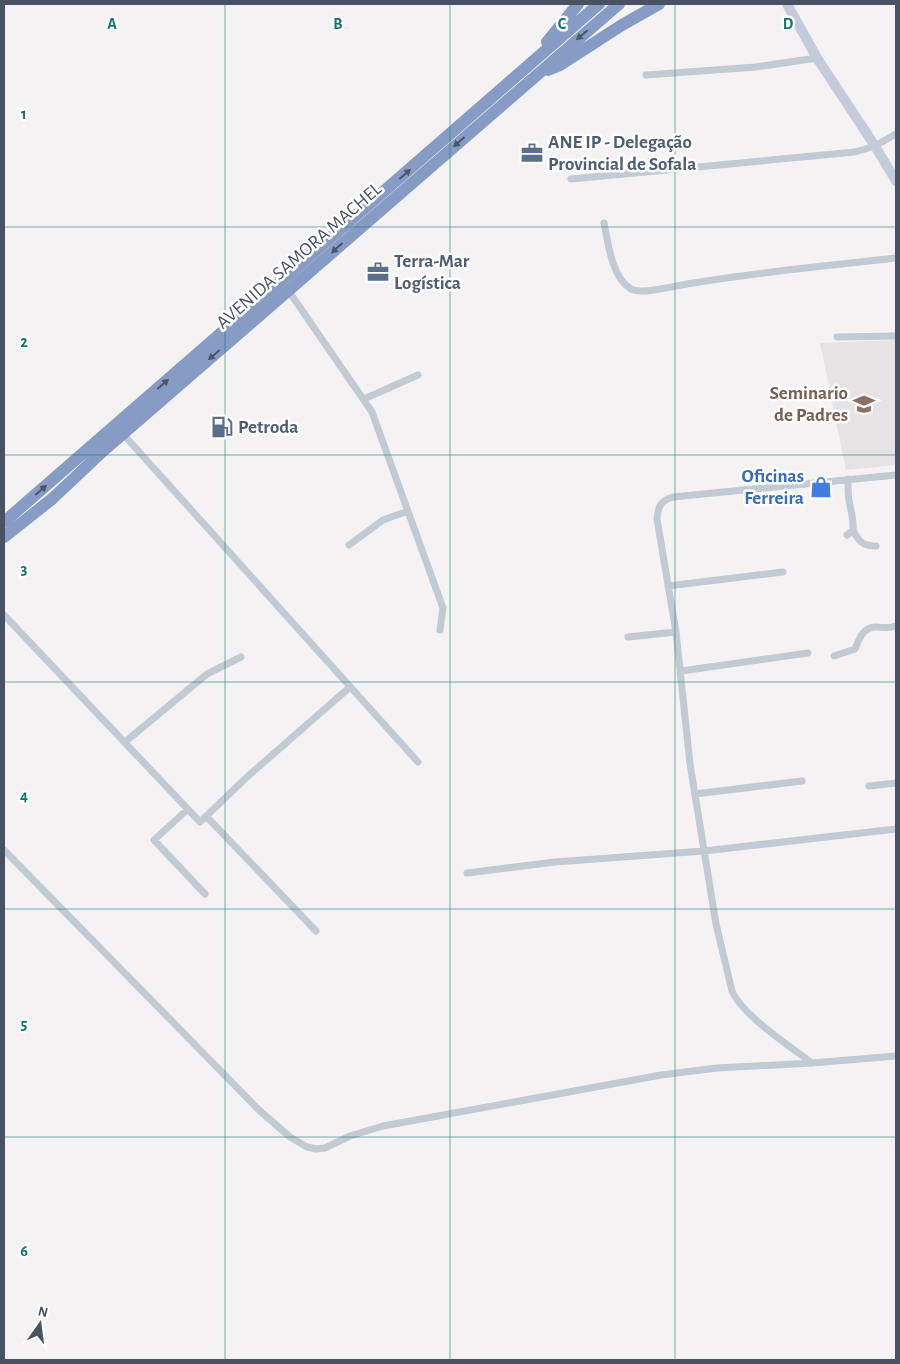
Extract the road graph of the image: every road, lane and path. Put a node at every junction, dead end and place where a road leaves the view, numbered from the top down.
1 (578, 4) edge
2 (599, 4) edge
3 (619, 4) edge
4 (659, 4) edge
5 (787, 4) edge
6 (817, 58) junction
7 (536, 59) junction
8 (646, 75) dead end
9 (536, 76) junction
10 (896, 134) edge
11 (875, 146) junction
12 (571, 179) dead end
13 (896, 181) edge
14 (604, 223) dead end
15 (896, 258) edge
16 (288, 290) junction
17 (896, 336) edge
18 (837, 337) dead end
19 (418, 375) dead end
20 (364, 398) junction
21 (123, 434) junction
22 (896, 475) edge
23 (848, 480) junction
24 (408, 511) junction
25 (4, 522) edge
26 (4, 537) edge
27 (349, 546) dead end
28 (876, 546) dead end
29 (783, 572) dead end
30 (668, 586) junction
31 (4, 615) edge
32 (896, 626) edge
33 (440, 630) dead end
34 (676, 632) junction
35 (628, 637) dead end
36 (808, 653) dead end
37 (834, 656) dead end
38 (241, 658) dead end
39 (681, 671) junction
40 (350, 687) junction
41 (125, 742) junction
42 (418, 762) dead end
43 (802, 781) dead end
44 (896, 783) edge
45 (869, 786) dead end
46 (695, 794) junction
47 (188, 809) junction
48 (206, 816) junction
49 (896, 829) edge
50 (4, 850) edge
51 (704, 851) junction
52 (466, 873) dead end
53 (205, 894) dead end
54 (316, 931) dead end
55 (896, 1056) edge
56 (812, 1063) junction

1 - 7 highway
2 - 7 highway, AVENIDA SAMORA MACHEL
3 -> 9 highway, AVENIDA SAMORA MACHEL
4 - 9 highway
5 - 6 main road
6 - 8 street
6 - 11 main road
25 -> 7 highway, AVENIDA SAMORA MACHEL
9 -> 16 highway, AVENIDA SAMORA MACHEL
10 - 11 street
11 - 12 street
11 - 13 main road
14 - 15 street
16 - 20 street
16 -> 21 highway, AVENIDA SAMORA MACHEL
17 - 18 street
19 - 20 street
20 - 24 street
21 - 26 highway, AVENIDA SAMORA MACHEL
21 - 40 street
22 - 23 street
23 - 28 street
23 - 30 street
24 - 27 street
24 - 33 street
29 - 30 street
30 - 34 street
31 - 41 street
32 - 37 street
34 - 35 street
34 - 39 street
36 - 39 street
38 - 41 street
39 - 46 street
40 - 42 street
40 - 48 street
41 - 47 street
43 - 46 street
44 - 45 street
46 - 51 street
47 - 48 street
47 - 53 street
48 - 54 street
49 - 51 street
50 - 56 street
51 - 52 street
51 - 56 street
55 - 56 street

